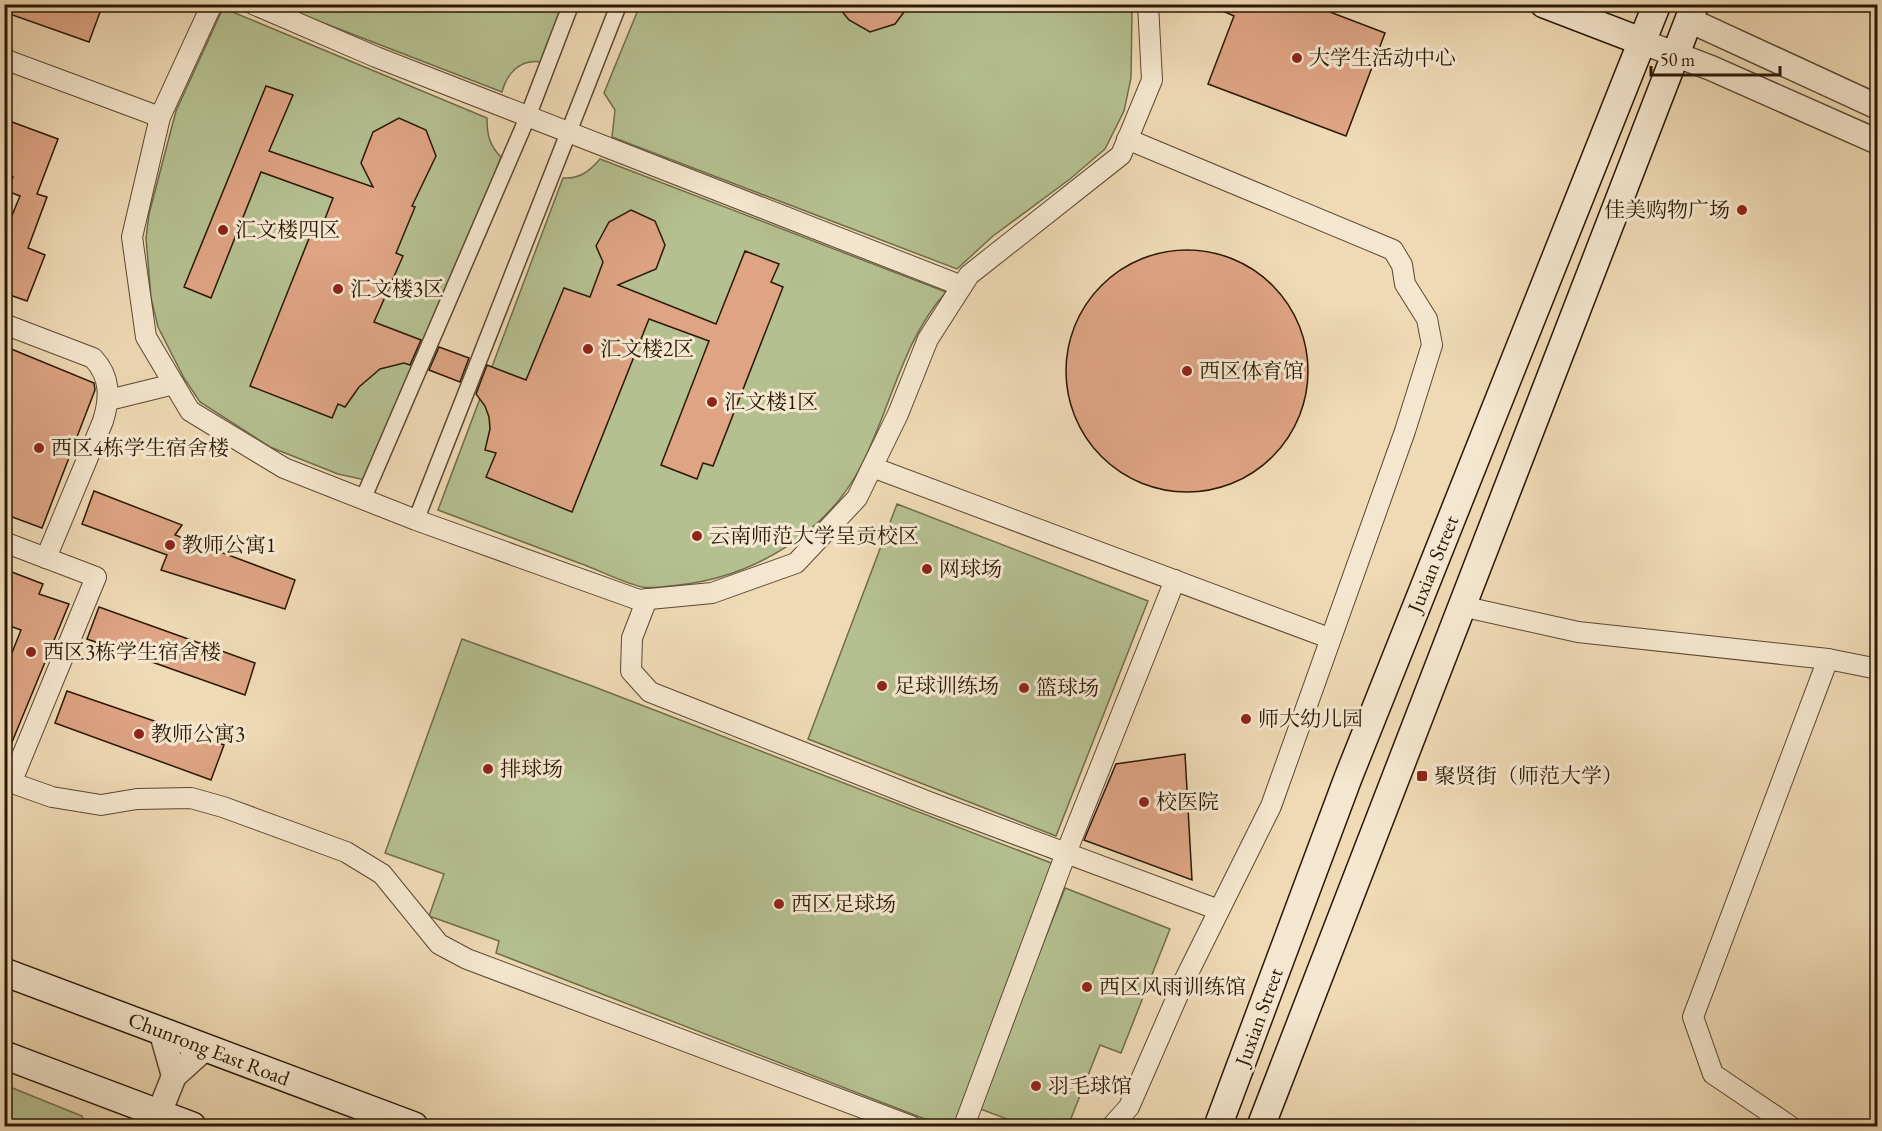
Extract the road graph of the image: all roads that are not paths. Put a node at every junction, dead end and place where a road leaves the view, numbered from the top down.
1 (212, 4) edge
2 (253, 4) edge
3 (571, 4) edge
4 (619, 4) edge
5 (1148, 4) edge
6 (1544, 4) edge
7 (1653, 5) edge
8 (1692, 12) edge
9 (1642, 42) junction
10 (1676, 54) junction
11 (4, 59) edge
12 (1878, 107) edge
13 (528, 116) junction
14 (160, 117) junction
15 (569, 132) junction
16 (1127, 139) junction
17 (1878, 142) edge
18 (962, 286) junction
19 (4, 324) edge
20 (174, 384) junction
21 (109, 400) junction
22 (872, 467) junction
23 (363, 499) junction
24 (416, 519) junction
25 (4, 542) edge
26 (46, 558) junction
27 (1175, 580) junction
28 (647, 599) junction
29 (1461, 606) junction
30 (1329, 638) junction
31 (1828, 659) junction
32 (1878, 669) edge
33 (8, 781) edge
34 (1066, 853) junction
35 (1219, 910) junction
36 (4, 972) edge
37 (160, 1030) junction
38 (206, 1047) junction
39 (4, 1055) edge
40 (174, 1076) junction
41 (157, 1120) edge
42 (192, 1126) edge
43 (414, 1126) edge
44 (910, 1126) edge
45 (964, 1126) edge
46 (1112, 1126) edge
47 (1218, 1126) edge
48 (1262, 1126) edge
49 (1790, 1126) edge

1 - 14 street
2 - 13 street
3 - 13 street
4 - 15 street
5 - 16 street
6 - 9 main road
7 - 8 main road
7 - 9 main road, Juxian Street
8 - 10 main road, Juxian Street
8 - 12 street
9 - 10 street
9 - 47 main road, Juxian Street
10 - 17 street
10 - 29 main road, Juxian Street
11 - 14 street
13 - 15 street
13 - 23 street
14 - 20 street
15 - 18 street
15 - 24 street
16 - 18 street
16 - 30 street
18 - 22 street
19 - 21 street
20 - 21 street
20 - 23 street
21 - 26 street
22 - 27 street
22 - 28 street
23 - 24 street
24 - 28 street
25 - 26 street
26 - 33 street
27 - 30 street
27 - 34 street
28 - 34 street
29 - 31 street
29 - 48 main road, Juxian Street
30 - 35 street
31 - 32 street
31 - 49 street
33 - 44 street
34 - 35 street
34 - 45 street
35 - 46 street
36 - 37 main road, Chunrong East Road
37 - 38 main road, Chunrong East Road
37 - 40 street
38 - 40 street
38 - 43 main road, Chunrong East Road
39 - 41 main road
40 - 41 street
41 - 42 main road

